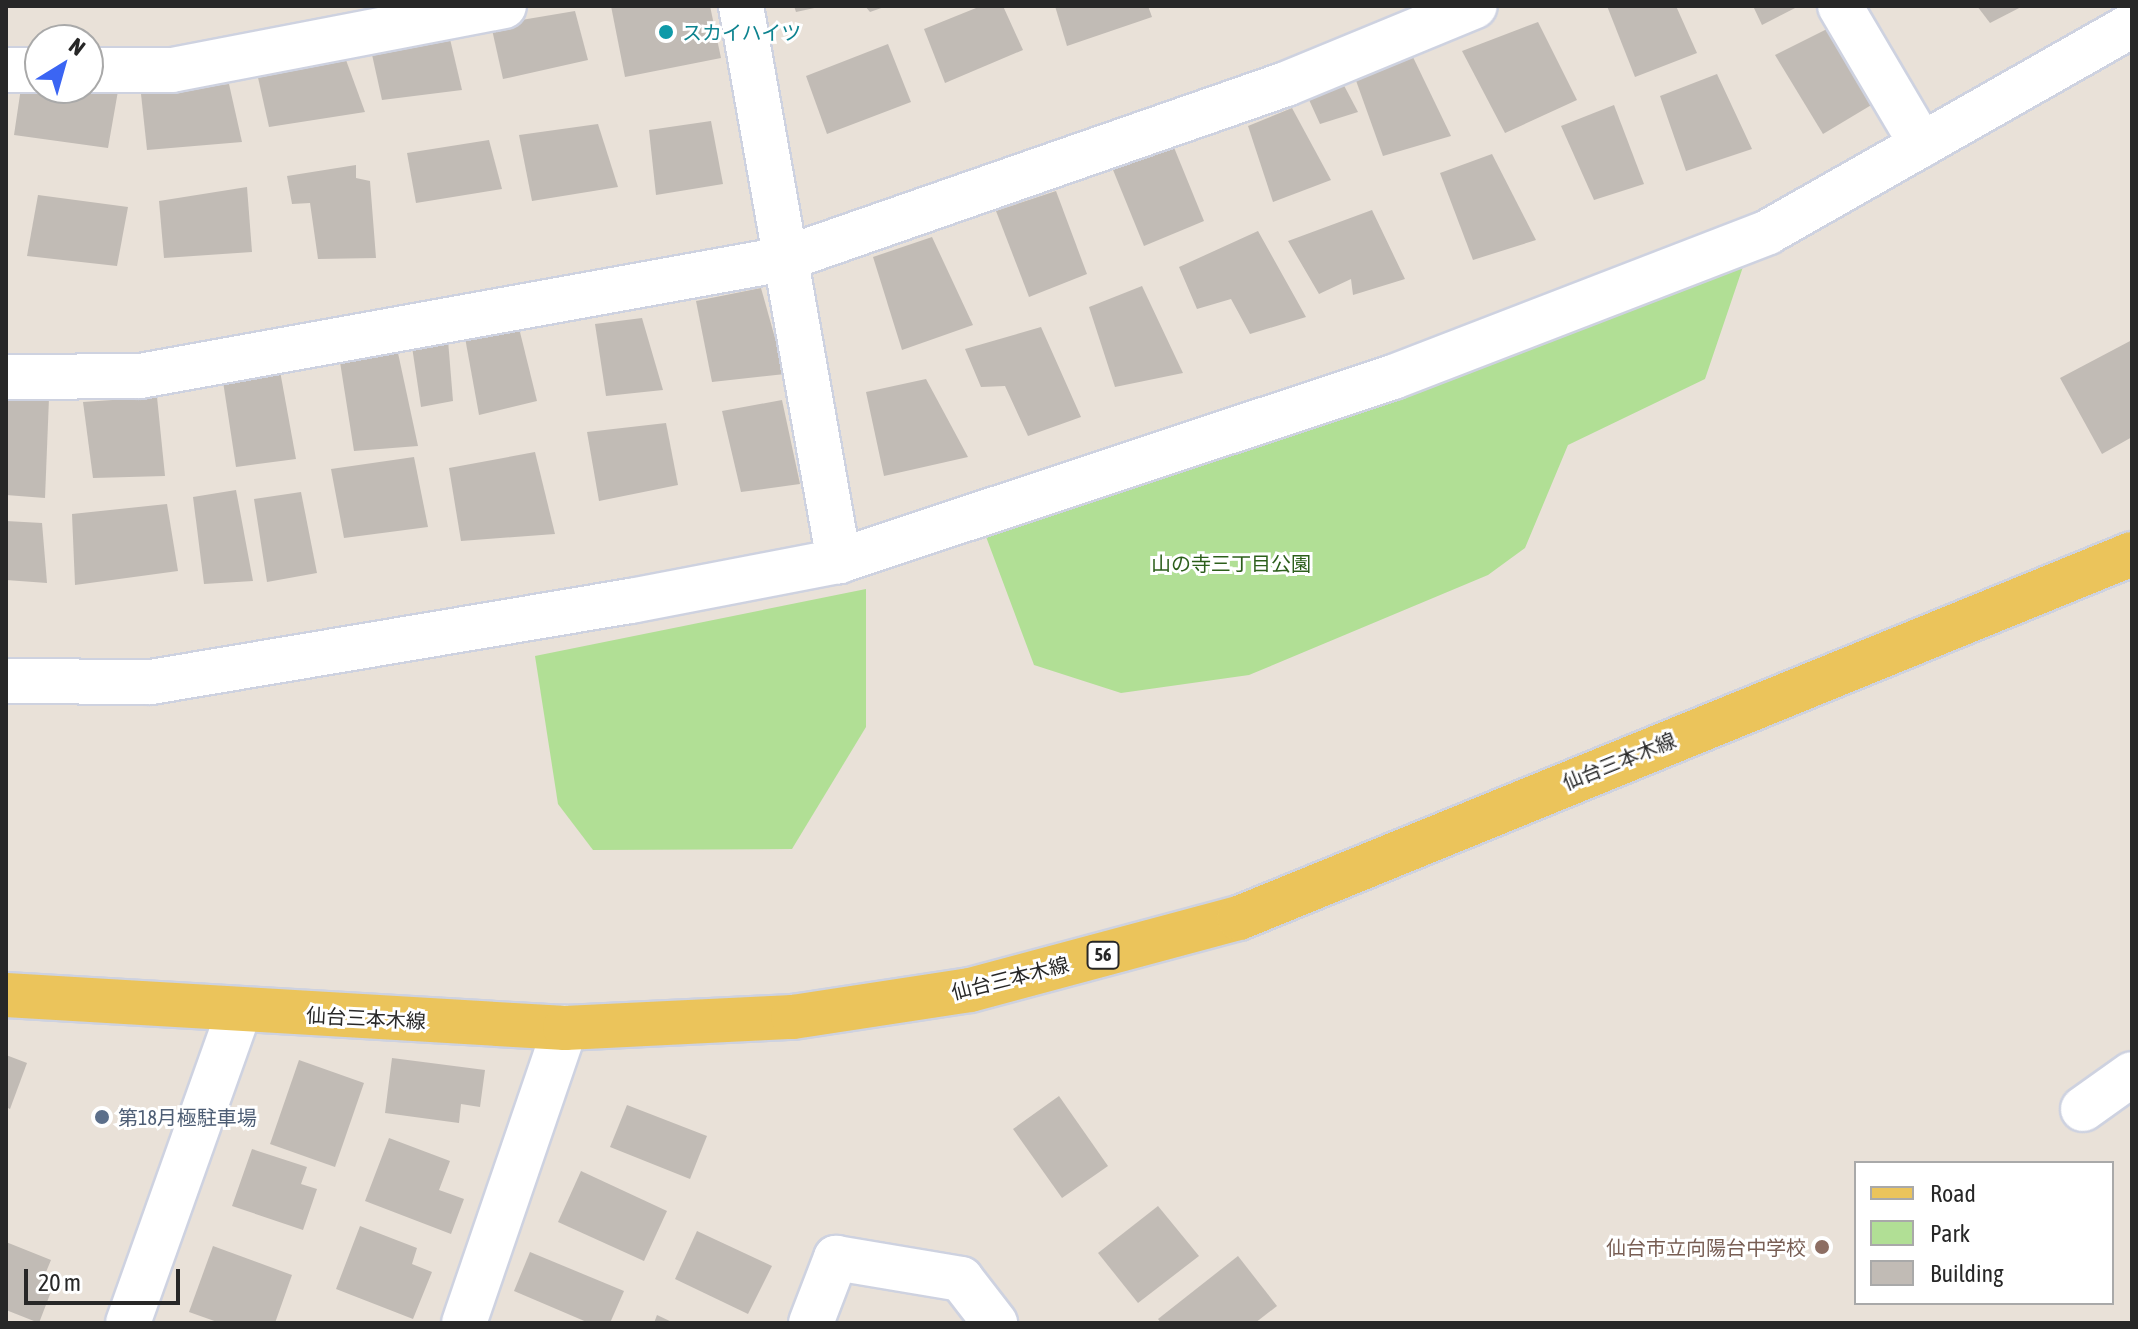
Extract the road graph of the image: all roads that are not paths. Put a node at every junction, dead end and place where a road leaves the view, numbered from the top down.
1 (504, 6) edge
2 (741, 6) edge
3 (1475, 6) edge
4 (1840, 6) edge
5 (2132, 25) edge
6 (104, 70) edge
7 (1922, 145) junction
8 (784, 259) junction
9 (6, 377) edge
10 (2132, 554) edge
11 (839, 561) junction
12 (6, 681) edge
13 (6, 995) edge
14 (239, 1011) junction
15 (565, 1028) junction
16 (2132, 1074) edge
17 (2083, 1109) dead end
18 (128, 1323) edge
19 (464, 1323) edge
20 (811, 1323) edge
21 (995, 1323) edge

1 - 6 street
2 - 8 street
3 - 8 street
4 - 7 street
5 - 7 street
7 - 11 street
8 - 9 street
8 - 11 street
10 - 15 main road, 仙台三本木線 / 56
11 - 12 street
13 - 14 main road, 仙台三本木線 / 56
14 - 15 main road, 仙台三本木線 / 56
14 - 18 street
15 - 19 street
16 - 17 street
20 - 21 street

